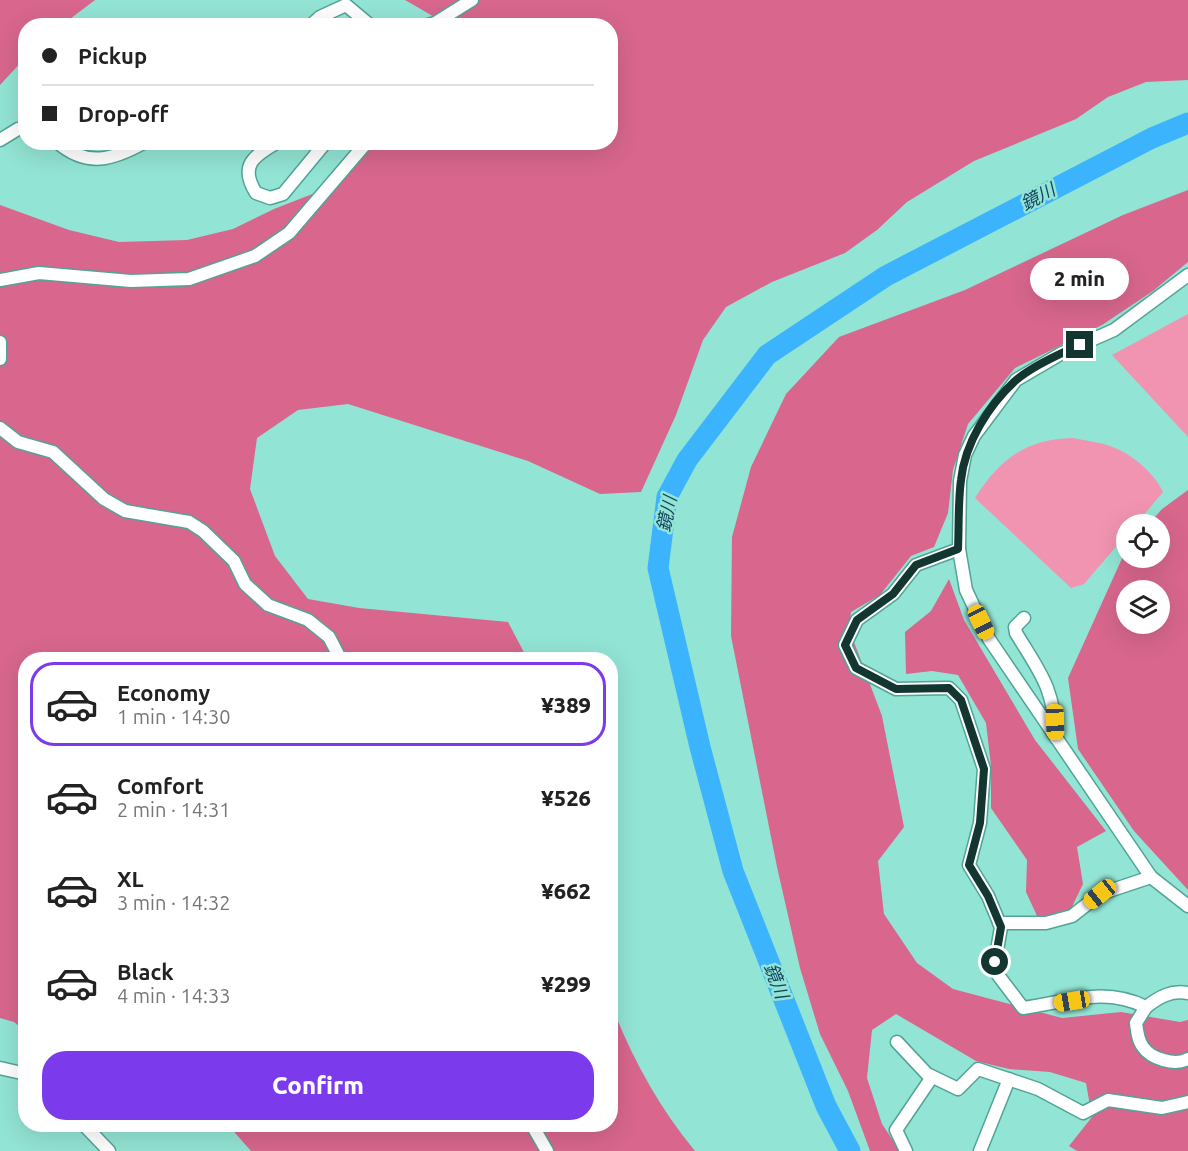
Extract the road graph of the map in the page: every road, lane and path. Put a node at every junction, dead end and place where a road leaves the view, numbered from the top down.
1 (472, 0) edge
2 (318, 18) edge
3 (361, 18) edge
4 (443, 18) edge
5 (18, 129) edge
6 (0, 140) edge
7 (70, 150) edge
8 (126, 150) edge
9 (264, 150) edge
10 (320, 150) edge
11 (360, 150) edge
12 (1188, 275) edge
13 (0, 280) edge
14 (0, 342) edge
15 (0, 359) edge
16 (0, 428) edge
17 (958, 549) junction
18 (1024, 618) dead end
19 (337, 652) edge
20 (1056, 739) junction
21 (1151, 877) junction
22 (1188, 906) edge
23 (999, 923) junction
24 (1188, 993) edge
25 (1146, 1007) junction
26 (897, 1042) dead end
27 (1188, 1059) edge
28 (0, 1068) edge
29 (18, 1072) edge
30 (932, 1077) junction
31 (1009, 1079) junction
32 (1188, 1102) edge
33 (91, 1132) edge
34 (536, 1132) edge
35 (109, 1151) edge
36 (547, 1151) edge
37 (906, 1151) edge
38 (980, 1151) edge

1 - 4 street
2 - 3 street
5 - 6 street
7 - 8 street
9 - 10 street
11 - 13 street
12 - 17 street
14 - 15 street
16 - 19 street
17 - 20 street
17 - 23 street
18 - 20 street
20 - 21 street
21 - 22 street
21 - 23 street
23 - 25 street
24 - 25 street
25 - 27 street
26 - 30 street
28 - 29 street
30 - 31 street
30 - 37 street
31 - 32 street
31 - 38 street
33 - 35 street
34 - 36 street

